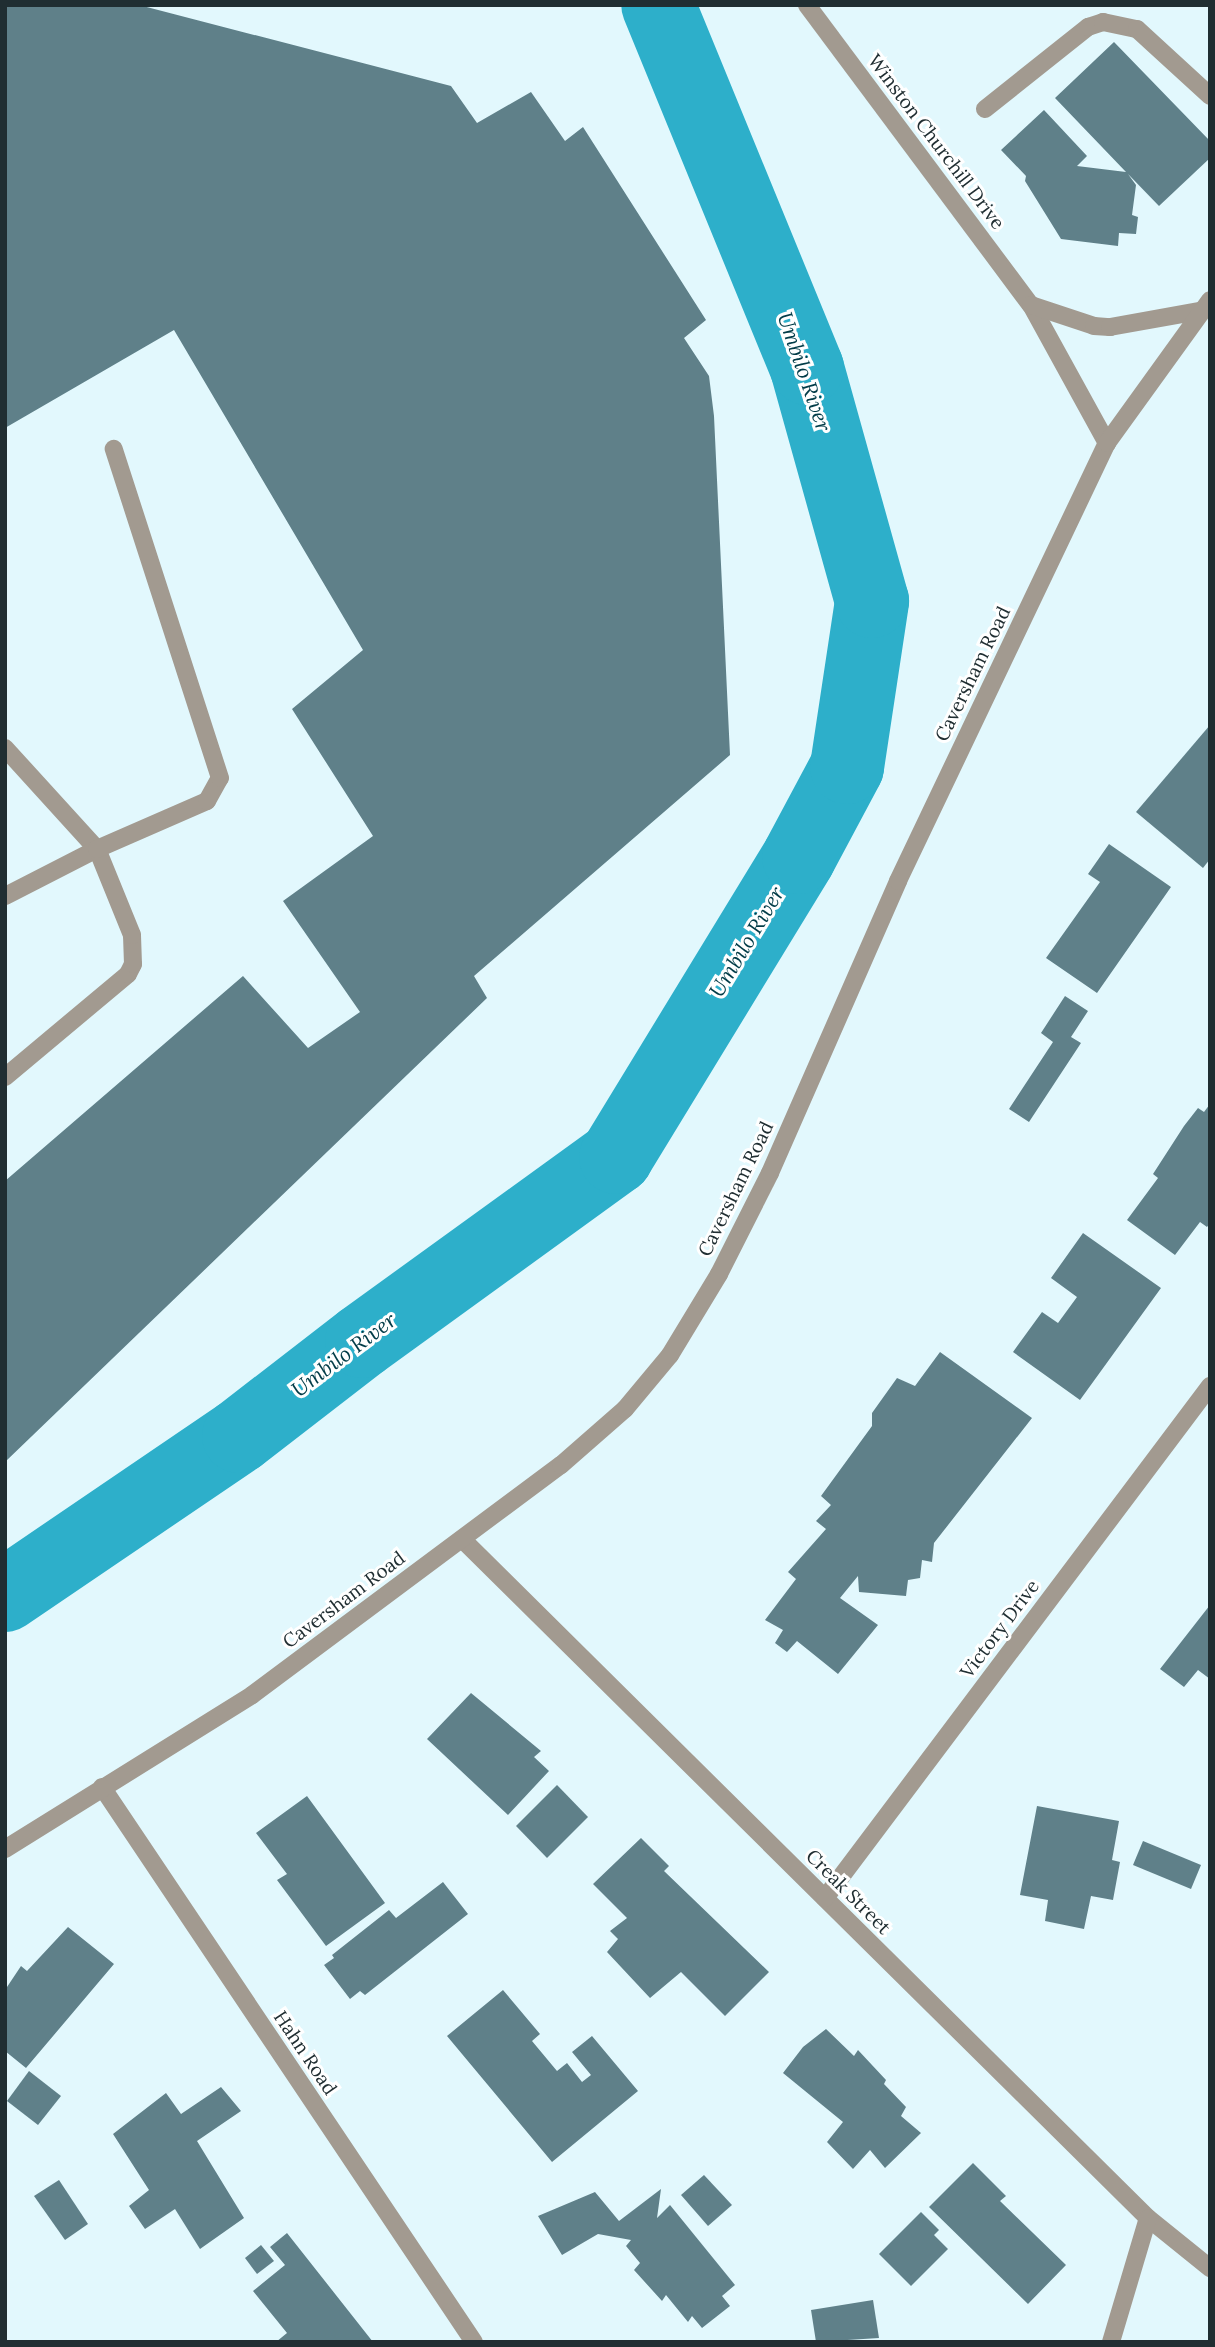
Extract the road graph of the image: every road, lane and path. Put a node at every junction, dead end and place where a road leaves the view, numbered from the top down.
1 (807, 5) edge
2 (1210, 96) edge
3 (985, 109) dead end
4 (1031, 304) junction
5 (1204, 306) edge
6 (1107, 443) junction
7 (114, 449) dead end
8 (5, 748) edge
9 (97, 849) junction
10 (5, 896) edge
11 (5, 1077) edge
12 (1210, 1386) edge
13 (462, 1539) junction
14 (102, 1787) junction
15 (5, 1849) edge
16 (825, 1898) junction
17 (1148, 2218) junction
18 (1210, 2269) edge
19 (474, 2342) edge
20 (1111, 2342) edge

1 - 4 street, Winston Churchill Drive
2 - 3 street
4 - 5 street
4 - 6 street, Winston Churchill Drive
5 - 6 street, Caversham Road
6 - 13 street, Caversham Road
7 - 9 street
8 - 9 street
9 - 10 street
9 - 11 street
12 - 16 street, Victory Drive
13 - 14 street, Caversham Road
13 - 16 street, Creak Street
14 - 15 street, Caversham Road
14 - 19 street, Hahn Road
16 - 17 street, Creak Street
17 - 18 street, Creak Street
17 - 20 street

